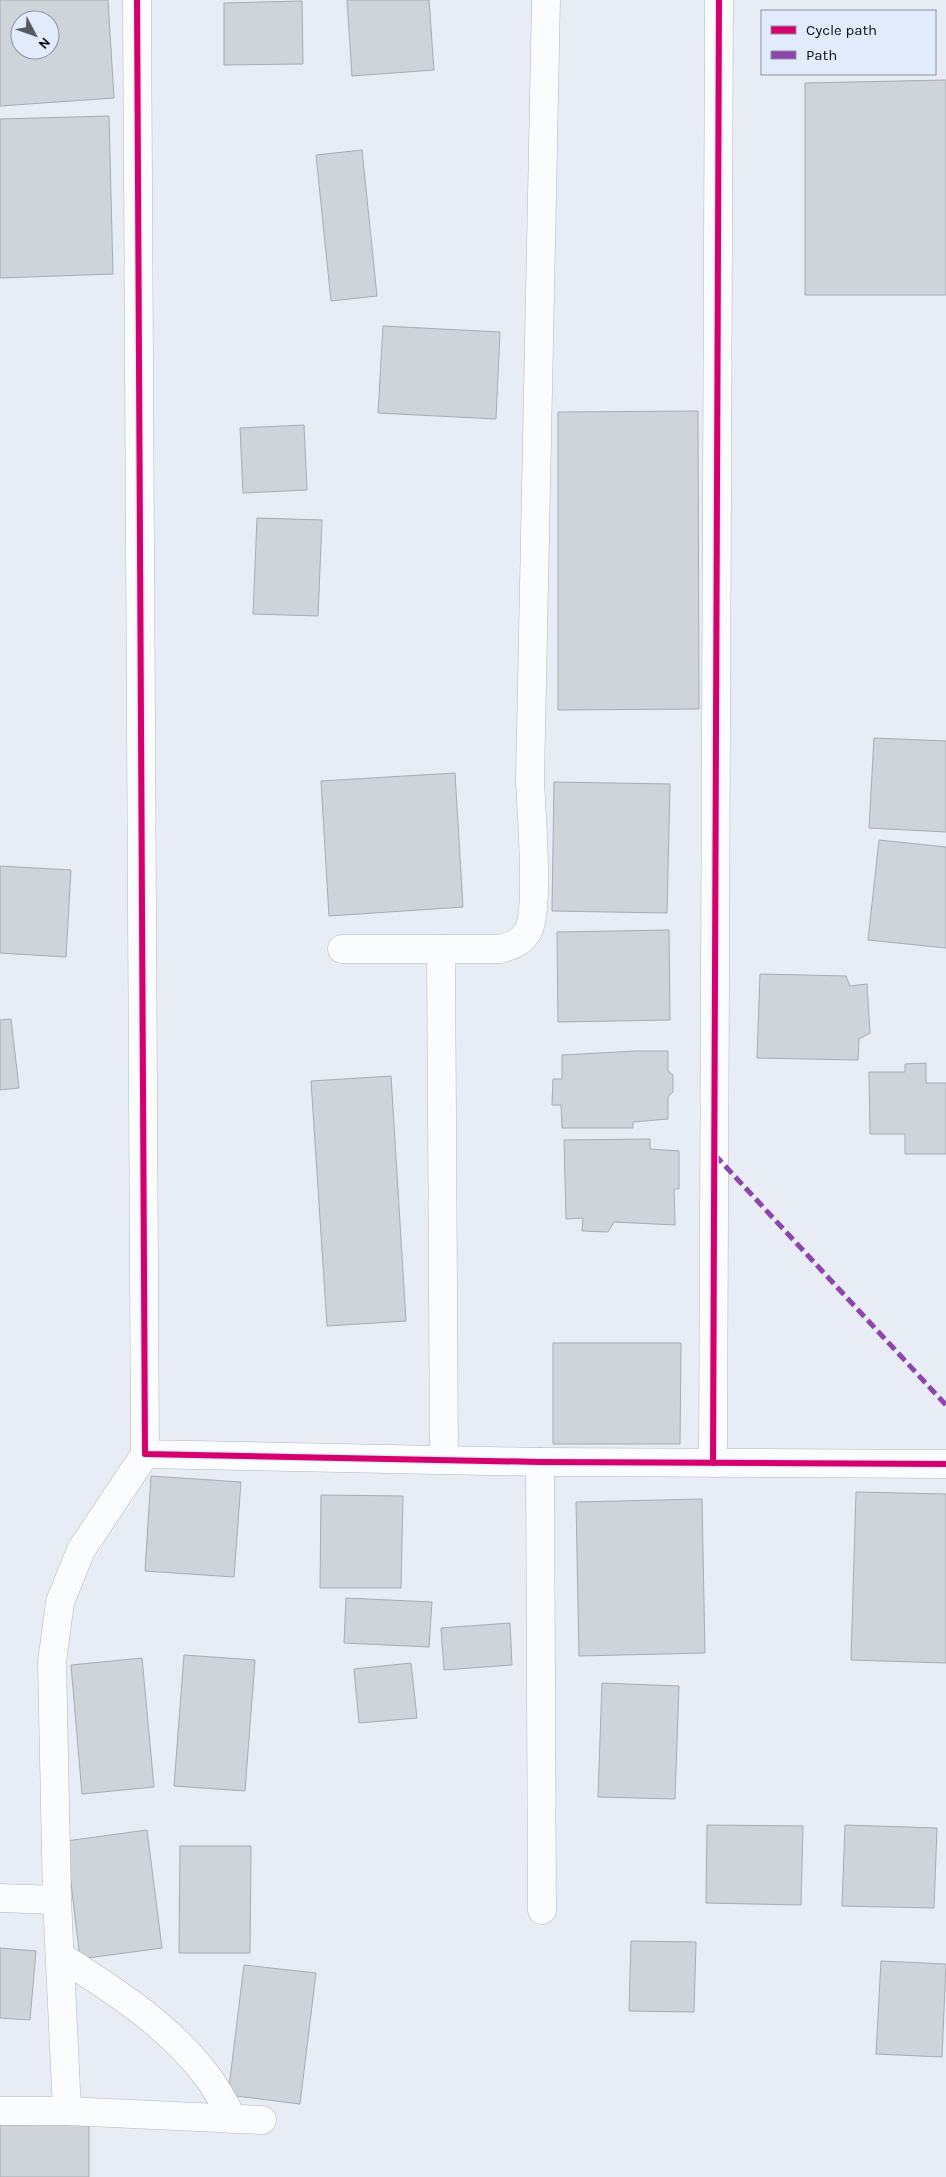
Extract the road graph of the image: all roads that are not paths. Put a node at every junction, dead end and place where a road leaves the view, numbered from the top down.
1 (137, 0) edge
2 (546, 0) edge
3 (719, 0) edge
4 (342, 948) dead end
5 (441, 949) junction
6 (145, 1454) junction
7 (444, 1460) junction
8 (540, 1462) junction
9 (714, 1463) junction
10 (946, 1464) edge
11 (0, 1898) edge
12 (57, 1900) junction
13 (542, 1910) dead end
14 (60, 1956) junction
15 (0, 2111) edge
16 (67, 2111) junction
17 (233, 2119) junction
18 (262, 2120) dead end

1 - 6 street
2 - 5 street
3 - 9 street
4 - 5 street
5 - 7 street
6 - 7 street
6 - 12 street
7 - 8 street
8 - 9 street
8 - 13 street
9 - 10 street
11 - 12 street
12 - 14 street
14 - 16 street
14 - 17 street
15 - 16 street
16 - 17 street
17 - 18 street

